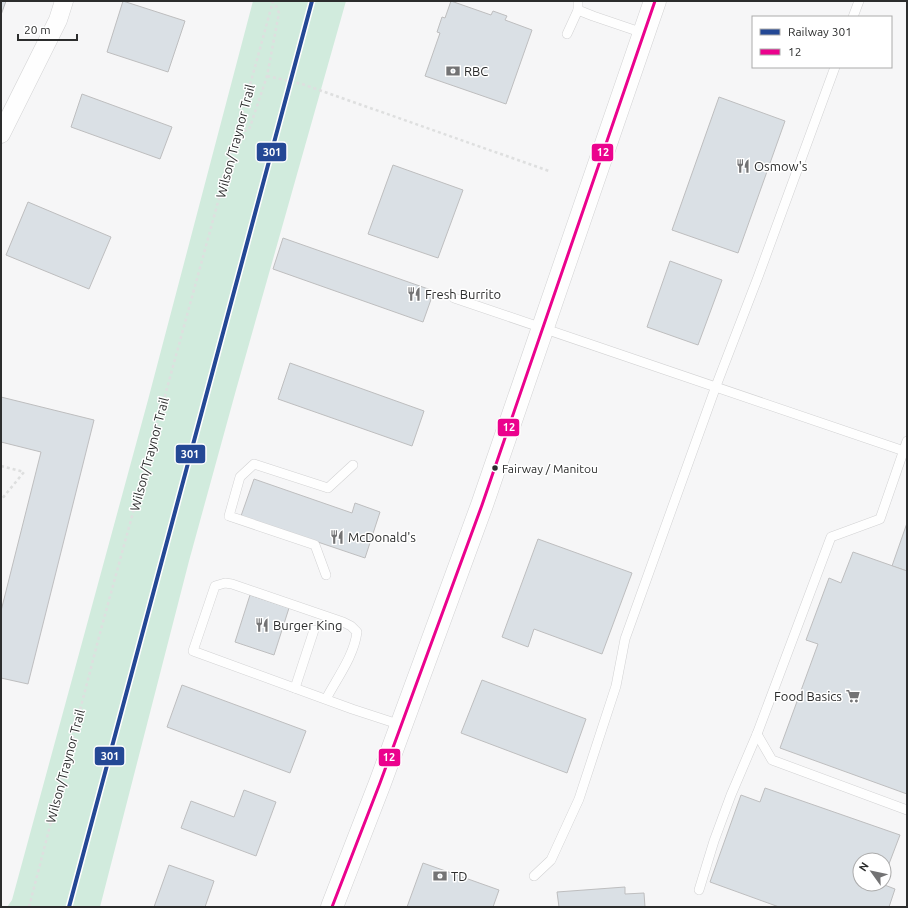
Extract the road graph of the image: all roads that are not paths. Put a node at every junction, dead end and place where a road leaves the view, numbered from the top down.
1 (64, 1) edge
2 (655, 1) edge
3 (859, 1) edge
4 (578, 5) edge
5 (853, 16) edge
6 (567, 34) dead end
7 (643, 34) junction
8 (835, 68) edge
9 (1, 134) edge
10 (454, 298) dead end
11 (542, 328) junction
12 (716, 386) junction
13 (907, 441) edge
14 (904, 451) junction
15 (352, 466) dead end
16 (326, 575) dead end
17 (314, 630) dead end
18 (295, 688) junction
19 (326, 699) junction
20 (402, 725) junction
21 (757, 734) junction
22 (907, 810) edge
23 (534, 876) dead end
24 (698, 890) dead end
25 (337, 902) edge

1 - 9 street
2 - 7 main road
3 - 5 lane
4 - 6 lane
4 - 7 lane
7 - 11 main road
8 - 12 lane
10 - 11 lane
11 - 12 lane
11 - 20 main road
12 - 14 lane
12 - 23 lane
13 - 14 lane
14 - 21 lane
15 - 16 lane
17 - 18 lane
18 - 19 lane
18 - 19 lane
19 - 20 lane
20 - 25 main road
21 - 22 lane
21 - 24 lane

